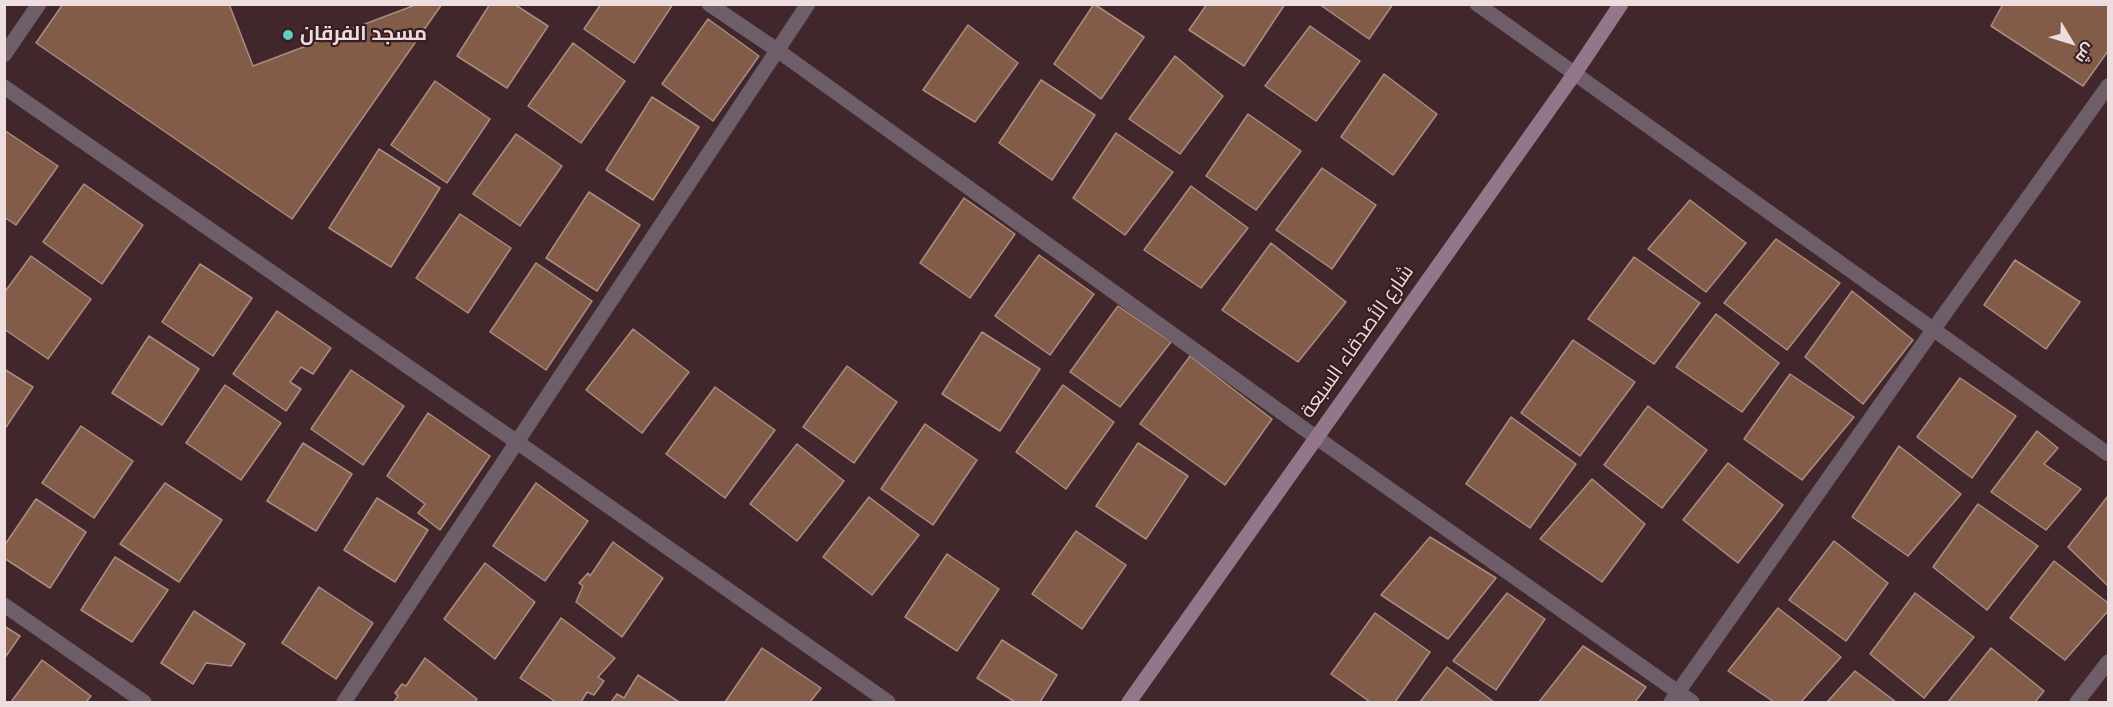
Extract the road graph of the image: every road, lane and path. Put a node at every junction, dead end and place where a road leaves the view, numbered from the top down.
1 (39, 4) edge
2 (709, 4) edge
3 (808, 4) edge
4 (1477, 4) edge
5 (1621, 4) edge
6 (777, 50) junction
7 (4, 55) edge
8 (1575, 73) junction
9 (2109, 86) edge
10 (4, 87) edge
11 (1933, 330) junction
12 (1317, 438) junction
13 (517, 442) junction
14 (2109, 454) edge
15 (4, 605) edge
16 (2109, 662) edge
17 (1675, 698) edge
18 (144, 702) edge
19 (344, 702) edge
20 (888, 702) edge
21 (1129, 702) edge
22 (1692, 702) edge
23 (2077, 702) edge

1 - 7 street
2 - 6 street
3 - 6 street
4 - 8 street
5 - 8 street, شارع الأصدقاء السبعة
6 - 12 street
6 - 13 street
8 - 11 street
8 - 12 street, شارع الأصدقاء السبعة
9 - 11 street
10 - 13 street
11 - 14 street
11 - 17 street
12 - 17 street
12 - 21 street, شارع الأصدقاء السبعة
13 - 19 street
13 - 20 street
15 - 18 street
16 - 23 street
17 - 22 street

